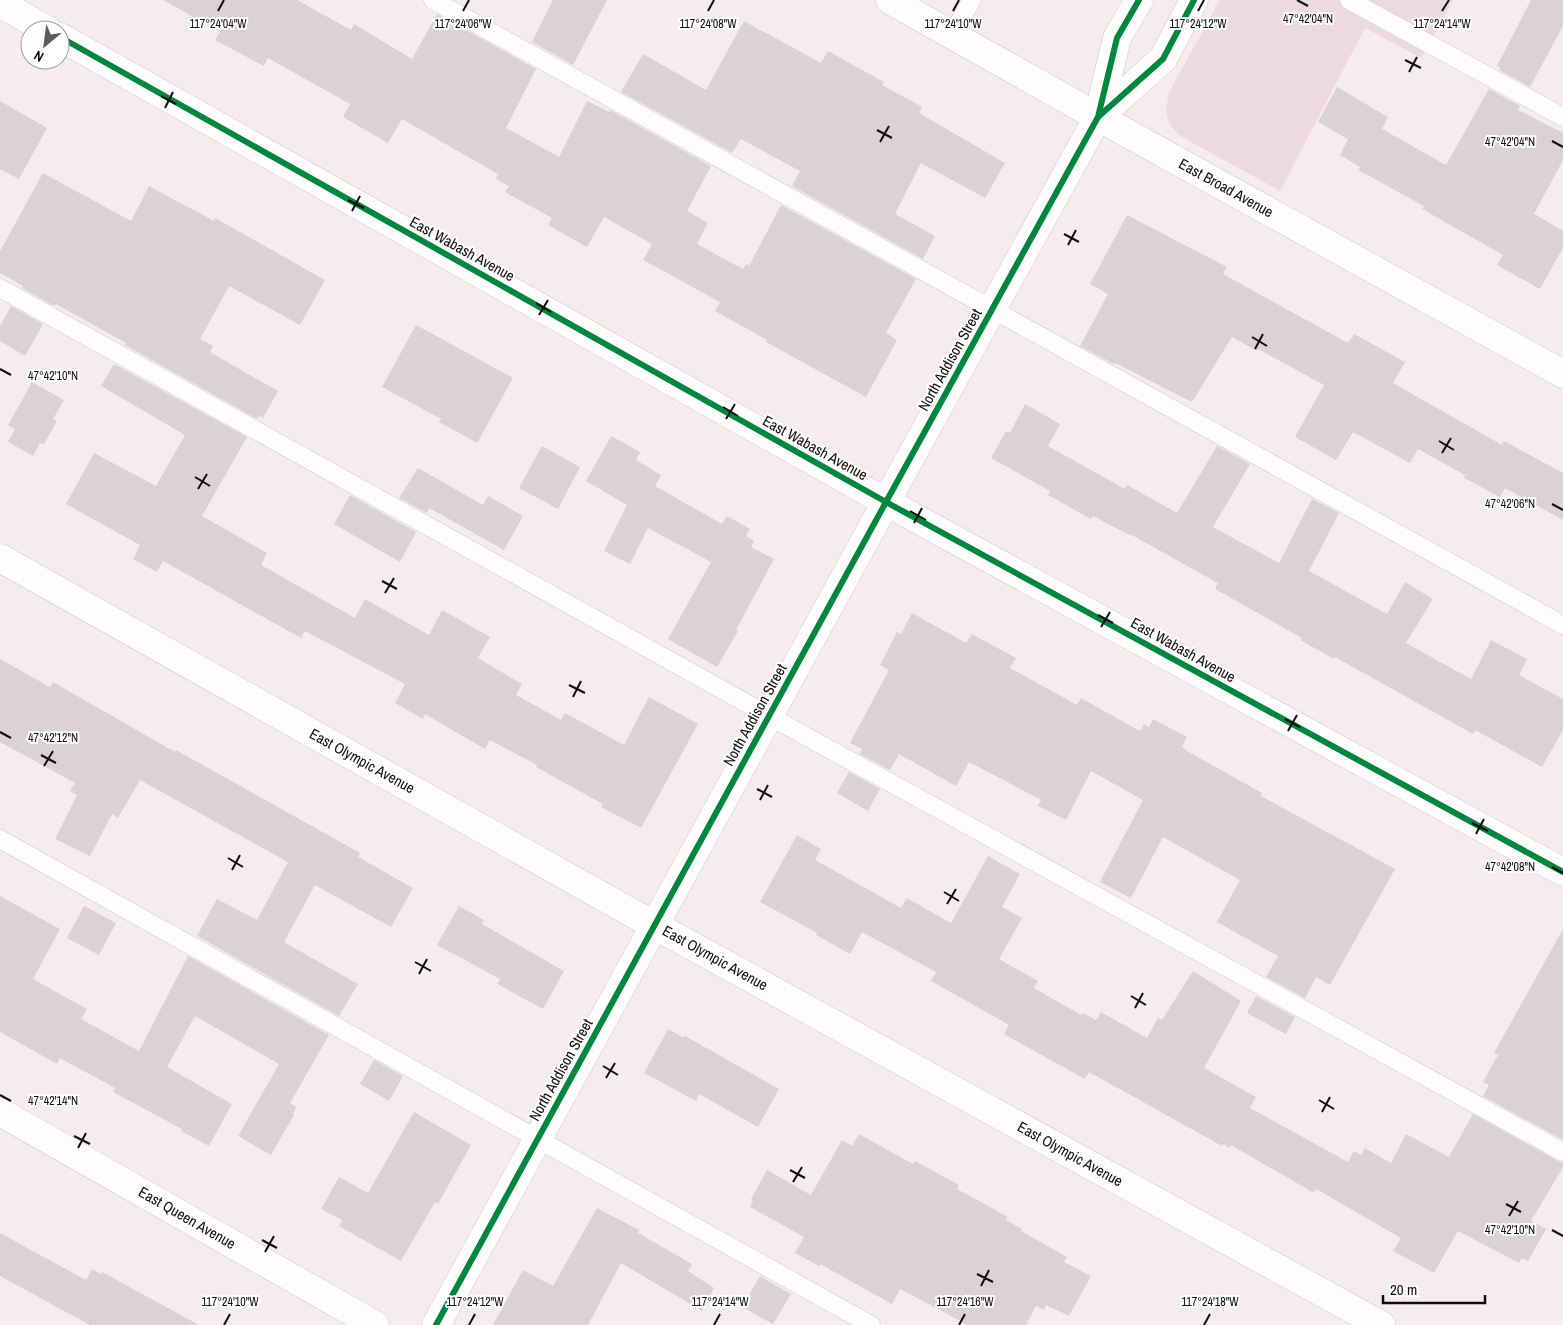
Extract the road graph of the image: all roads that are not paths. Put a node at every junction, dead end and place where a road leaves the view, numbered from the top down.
1 (433, 0) edge
2 (890, 0) edge
3 (972, 0) edge
4 (1139, 0) edge
5 (1194, 0) edge
6 (1349, 0) edge
7 (0, 3) edge
8 (30, 20) edge
9 (952, 34) junction
10 (70, 43) edge
11 (1098, 117) junction
12 (1563, 117) edge
13 (0, 288) edge
14 (992, 310) junction
15 (1563, 374) edge
16 (886, 502) junction
17 (0, 558) edge
18 (1563, 625) edge
19 (769, 716) junction
20 (0, 839) edge
21 (1563, 872) edge
22 (655, 925) junction
23 (0, 1112) edge
24 (537, 1139) junction
25 (1563, 1152) edge
26 (375, 1325) edge
27 (436, 1325) edge
28 (872, 1325) edge
29 (1380, 1325) edge

1 - 14 lane
2 - 9 street, East Broad Avenue
3 - 9 lane
4 - 11 street, North Addison Street
5 - 11 street, North Addison Street
6 - 12 lane
7 - 8 street
9 - 11 street, East Broad Avenue
10 - 16 street, East Wabash Avenue
11 - 14 street, North Addison Street
11 - 15 street, East Broad Avenue
13 - 19 lane
14 - 16 street, North Addison Street
14 - 18 lane
16 - 19 street, North Addison Street
16 - 21 street, East Wabash Avenue
17 - 22 street, East Olympic Avenue
19 - 22 street, North Addison Street
19 - 25 lane
20 - 24 lane
22 - 24 street, North Addison Street
22 - 29 street, East Olympic Avenue
23 - 26 street, East Queen Avenue
24 - 27 street, North Addison Street
24 - 28 lane

